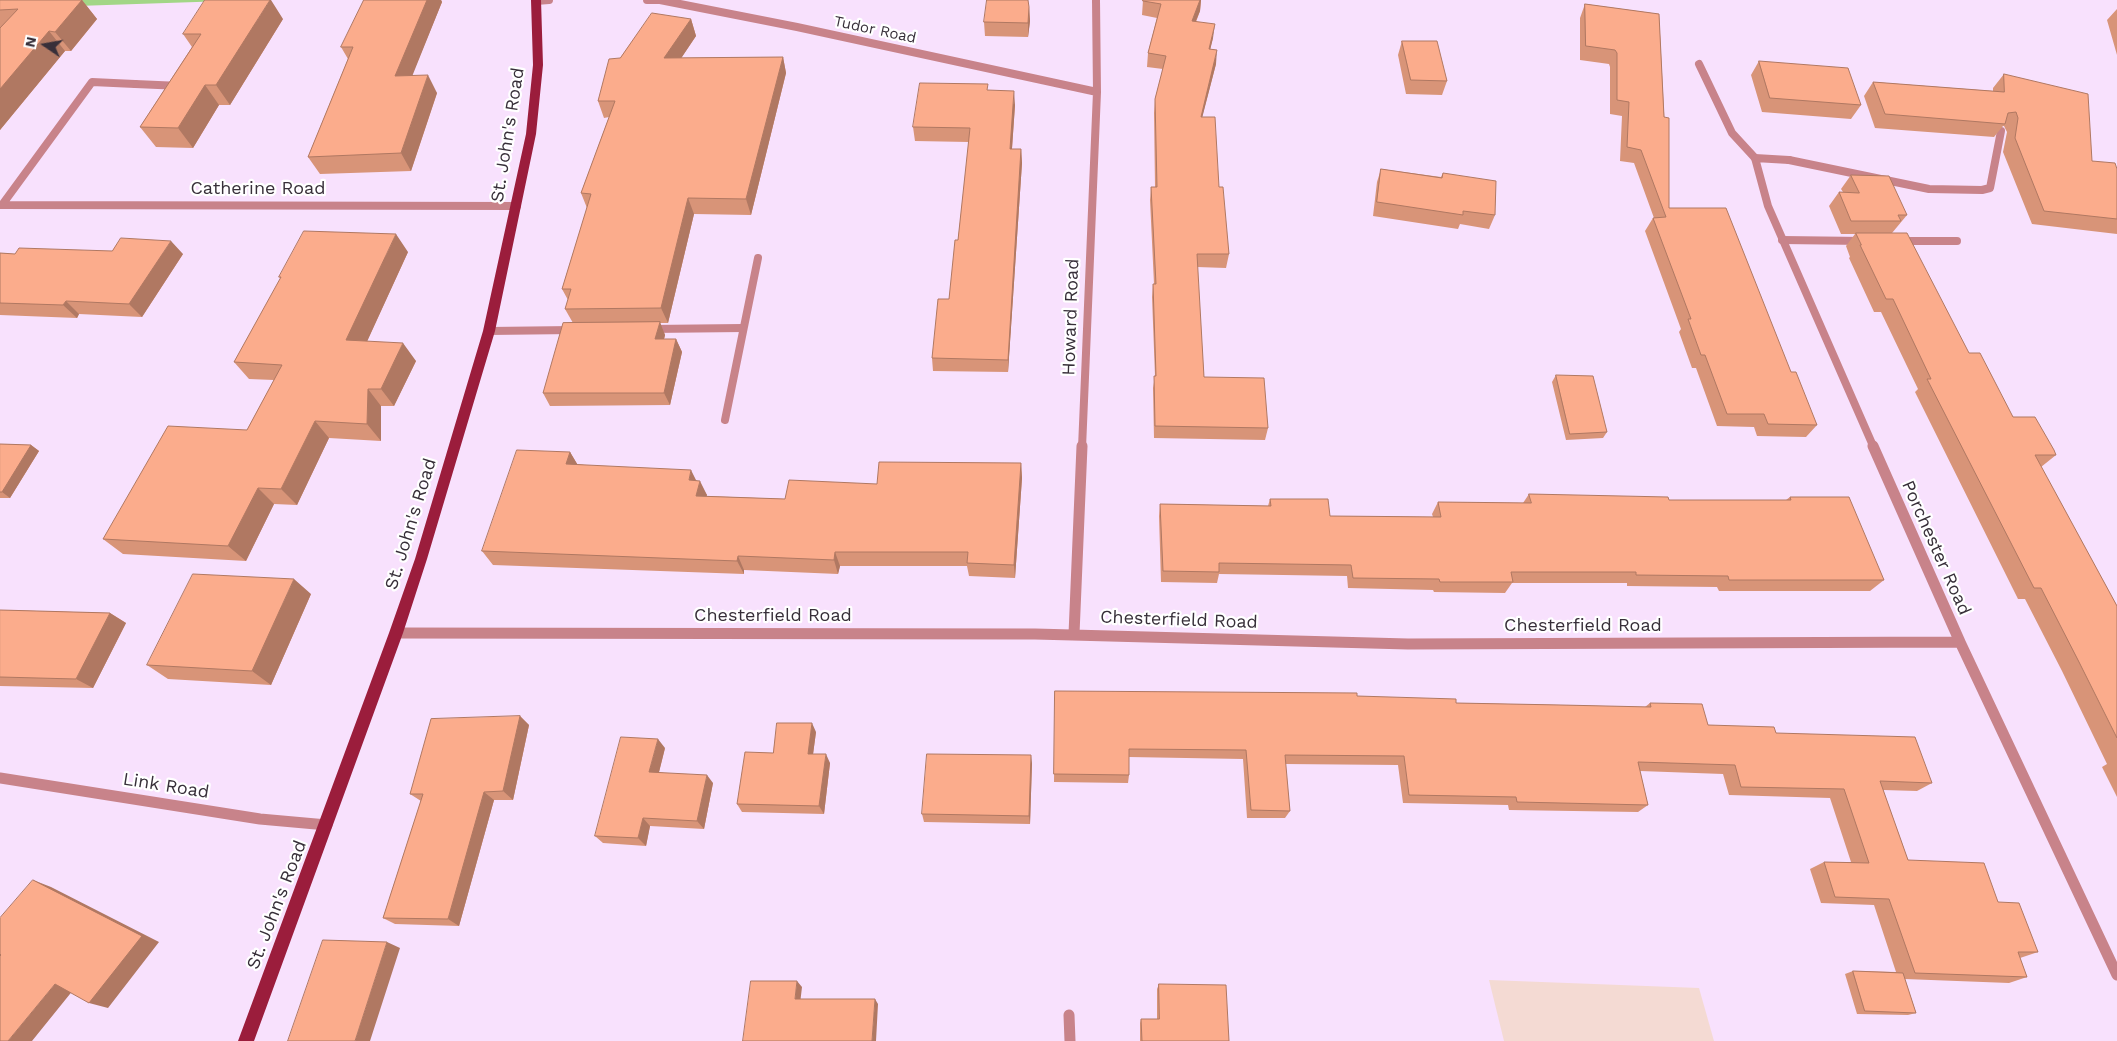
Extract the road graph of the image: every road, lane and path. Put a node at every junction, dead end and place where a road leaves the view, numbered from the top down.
1 (536, 0) edge
2 (549, 0) edge
3 (647, 0) edge
4 (1096, 0) edge
5 (1699, 64) dead end
6 (189, 86) edge
7 (1096, 92) junction
8 (2002, 131) edge
9 (1755, 158) junction
10 (1, 205) edge
11 (517, 206) junction
12 (1782, 240) junction
13 (1869, 241) edge
14 (1889, 241) edge
15 (1957, 241) dead end
16 (758, 258) dead end
17 (743, 328) junction
18 (636, 329) edge
19 (587, 330) edge
20 (489, 331) junction
21 (725, 420) dead end
22 (396, 633) junction
23 (1074, 634) junction
24 (1960, 642) junction
25 (0, 778) edge
26 (327, 825) junction
27 (2117, 975) edge
28 (1069, 1015) dead end
29 (246, 1041) edge
30 (1070, 1041) edge

1 - 2 street
1 - 11 main road, St. John's Road
3 - 7 street, Tudor Road
4 - 7 street, Howard Road
5 - 9 street
6 - 10 street
7 - 23 street, Howard Road
8 - 9 street
9 - 12 street, Porchester Road
10 - 11 street, Catherine Road
11 - 20 main road, St. John's Road
12 - 13 street
12 - 24 street, Porchester Road
14 - 15 street
16 - 17 street
17 - 18 street
17 - 21 street
19 - 20 street
20 - 22 main road, St. John's Road
22 - 23 street, Chesterfield Road
22 - 26 main road, St. John's Road
23 - 24 street, Chesterfield Road
24 - 27 street, Porchester Road
25 - 26 street, Link Road
26 - 29 main road, St. John's Road
28 - 30 street

